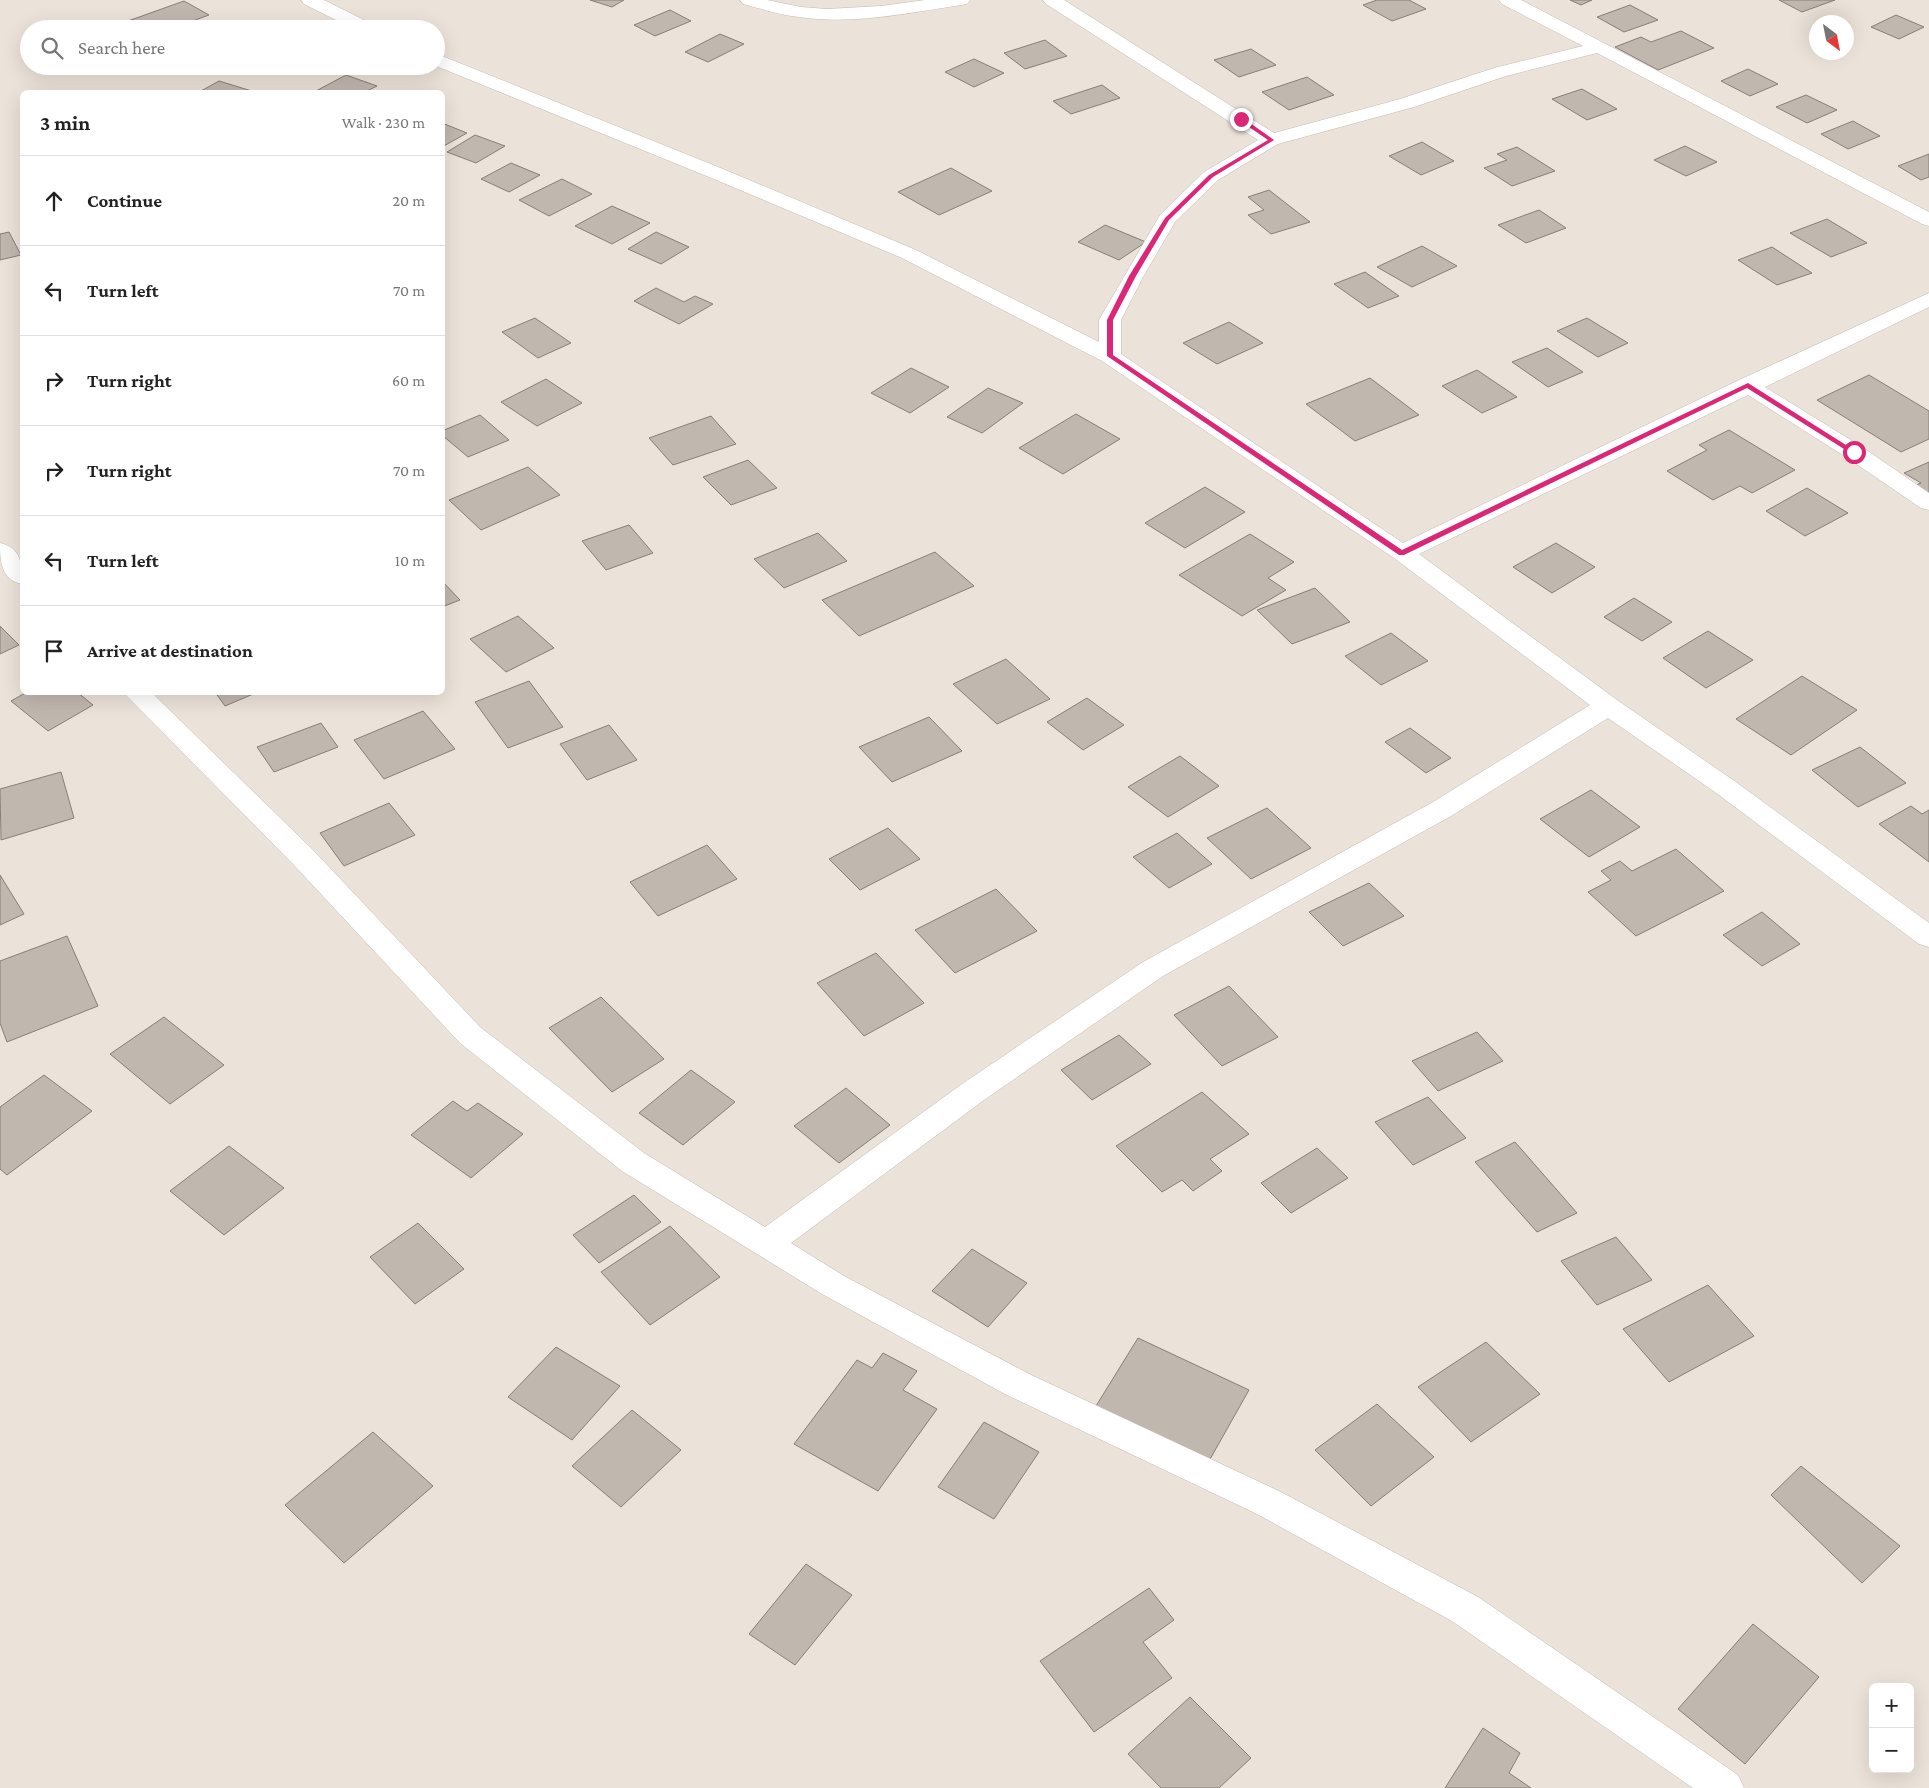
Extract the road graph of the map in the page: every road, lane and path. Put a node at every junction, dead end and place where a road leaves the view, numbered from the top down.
1 (310, 0) edge
2 (749, 0) edge
3 (961, 0) edge
4 (1052, 0) edge
5 (1508, 0) edge
6 (350, 20) edge
7 (1597, 48) junction
8 (445, 64) edge
9 (1271, 140) junction
10 (1929, 220) edge
11 (1929, 299) edge
12 (1110, 356) junction
13 (1748, 385) junction
14 (1929, 503) edge
15 (0, 550) edge
16 (1402, 553) junction
17 (20, 575) edge
18 (138, 695) edge
19 (1608, 706) junction
20 (1929, 937) edge
21 (766, 1244) junction
22 (1726, 1788) edge

1 - 6 street
2 - 3 street
4 - 9 street
5 - 7 street
7 - 9 street
7 - 10 street
8 - 12 street
9 - 12 street
11 - 13 street
12 - 16 street
13 - 14 street
13 - 16 street
15 - 17 street
16 - 19 street
18 - 21 street
19 - 20 street
19 - 21 street
21 - 22 street

